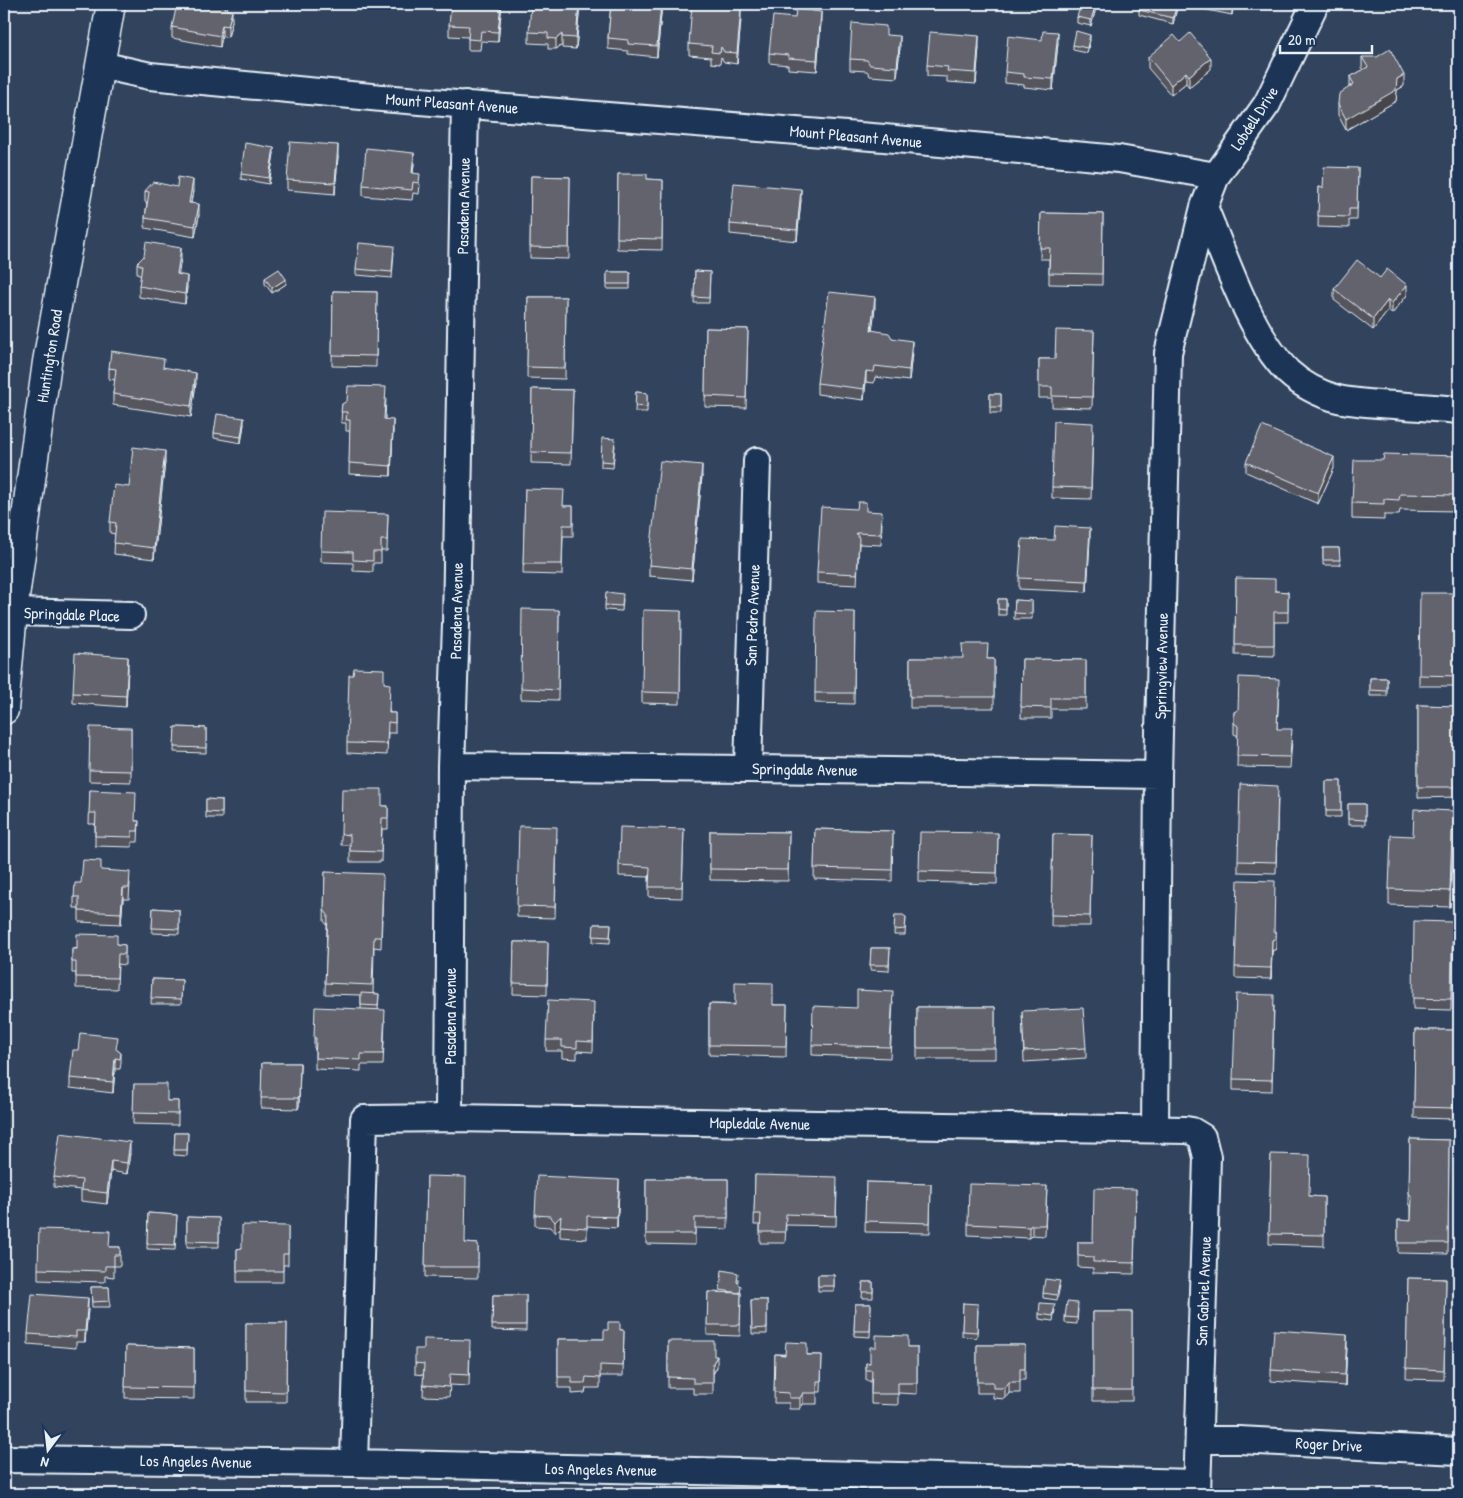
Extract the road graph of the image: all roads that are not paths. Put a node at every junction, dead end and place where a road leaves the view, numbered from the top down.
1 (111, 4) edge
2 (1315, 4) edge
3 (100, 66) junction
4 (464, 104) junction
5 (1216, 176) junction
6 (1204, 207) junction
7 (1459, 410) edge
8 (757, 461) dead end
9 (13, 612) junction
10 (130, 615) dead end
11 (4, 710) edge
12 (451, 766) junction
13 (748, 768) junction
14 (1158, 775) junction
15 (449, 1118) junction
16 (1155, 1129) junction
17 (1198, 1440) junction
18 (1459, 1451) edge
19 (4, 1459) edge
20 (354, 1463) junction
21 (1197, 1489) edge

1 - 3 main road, Huntington Road
2 - 5 street, Lobdell Drive
3 - 4 street, Mount Pleasant Avenue
3 - 9 main road, Huntington Road
4 - 5 street, Mount Pleasant Avenue
4 - 12 street, Pasadena Avenue
5 - 6 street
6 - 7 street
6 - 14 street, Springview Avenue
8 - 13 street, San Pedro Avenue
9 - 10 street, Springdale Place
9 - 11 main road, Huntington Road
12 - 13 street, Springdale Avenue
12 - 15 street, Pasadena Avenue
13 - 14 street, Springdale Avenue
14 - 16 street, Springview Avenue
15 - 16 street, Mapledale Avenue
15 - 20 street, Mapledale Avenue
16 - 17 street, San Gabriel Avenue
17 - 18 street, Roger Drive
17 - 21 street, San Gabriel Avenue
19 - 20 street, Los Angeles Avenue
20 - 21 street, Los Angeles Avenue

